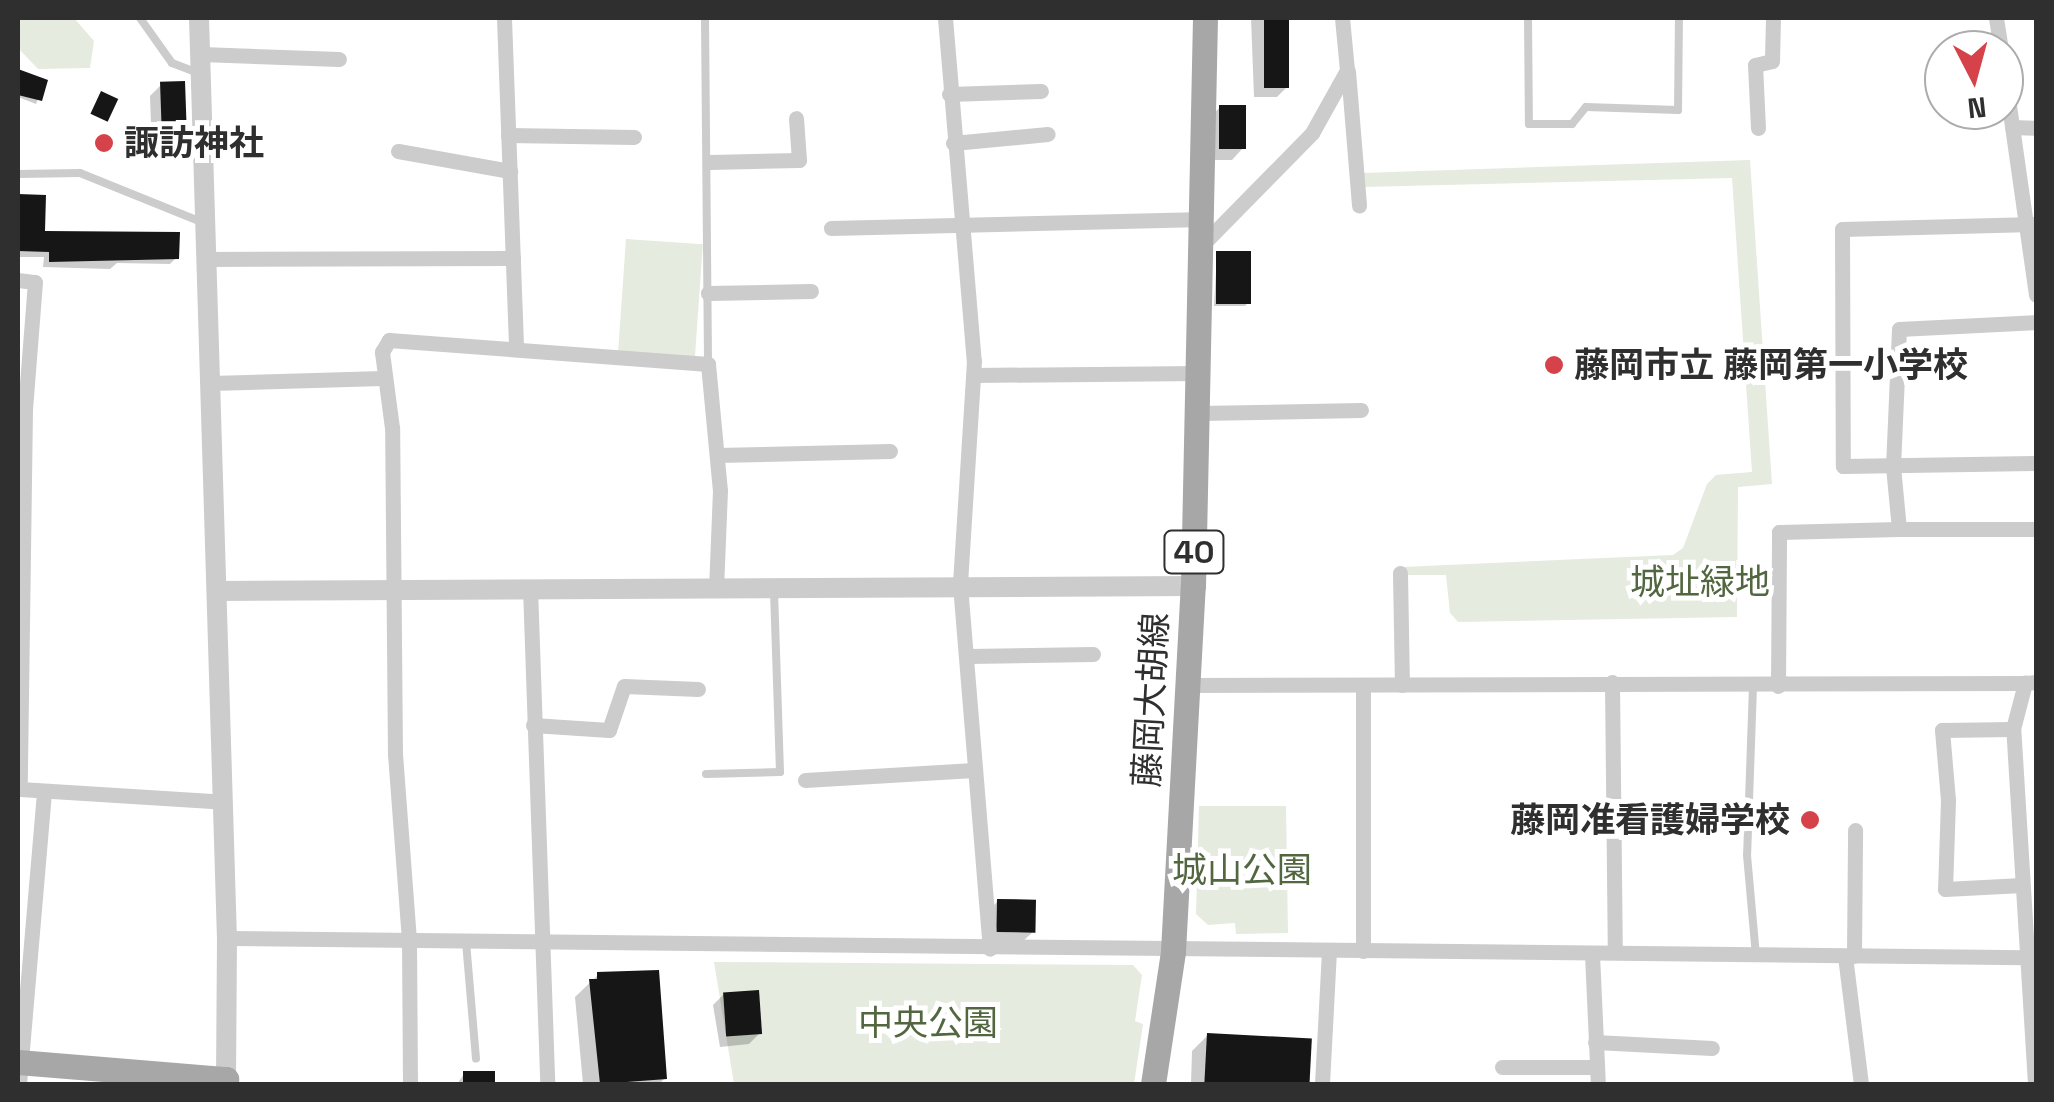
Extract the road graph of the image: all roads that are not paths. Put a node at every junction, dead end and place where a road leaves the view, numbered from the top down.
1 (140, 18) edge
2 (200, 18) edge
3 (504, 18) edge
4 (705, 18) edge
5 (945, 18) edge
6 (1205, 18) edge
7 (1342, 18) edge
8 (1528, 18) edge
9 (1679, 18) edge
10 (1772, 18) edge
11 (340, 59) dead end
12 (201, 64) junction
13 (1348, 70) junction
14 (1041, 91) dead end
15 (949, 94) junction
16 (796, 118) dead end
17 (1758, 128) dead end
18 (2013, 130) edge
19 (1048, 134) dead end
20 (508, 135) junction
21 (634, 138) dead end
22 (953, 143) junction
23 (398, 152) dead end
24 (710, 162) junction
25 (510, 171) junction
26 (18, 174) edge
27 (1359, 206) dead end
28 (205, 224) junction
29 (961, 224) junction
30 (2031, 224) edge
31 (831, 228) dead end
32 (1204, 232) junction
33 (513, 258) junction
34 (206, 260) junction
35 (18, 280) edge
36 (811, 290) dead end
37 (708, 294) junction
38 (2036, 294) edge
39 (2036, 322) edge
40 (516, 347) junction
41 (708, 364) junction
42 (1200, 373) junction
43 (974, 375) junction
44 (383, 378) junction
45 (210, 383) junction
46 (21, 409) edge
47 (1361, 410) dead end
48 (1200, 413) junction
49 (890, 451) dead end
50 (717, 454) junction
51 (2036, 463) edge
52 (1893, 467) junction
53 (1899, 529) junction
54 (2036, 529) edge
55 (22, 547) edge
56 (1400, 573) dead end
57 (960, 585) junction
58 (1192, 586) junction
59 (774, 587) junction
60 (530, 588) junction
61 (716, 588) junction
62 (396, 589) junction
63 (217, 591) junction
64 (1093, 654) dead end
65 (968, 656) junction
66 (1612, 682) junction
67 (2031, 682) edge
68 (1187, 685) junction
69 (1402, 685) junction
70 (1363, 686) junction
71 (1753, 686) junction
72 (1778, 686) junction
73 (698, 689) dead end
74 (533, 725) junction
75 (2012, 729) junction
76 (19, 769) edge
77 (974, 770) junction
78 (706, 774) dead end
79 (805, 780) dead end
80 (19, 789) edge
81 (44, 791) junction
82 (224, 802) junction
83 (1855, 830) dead end
84 (2022, 885) junction
85 (2030, 918) edge
86 (228, 938) junction
87 (409, 940) junction
88 (466, 942) junction
89 (540, 944) junction
90 (990, 949) junction
91 (1173, 950) junction
92 (1363, 951) junction
93 (1329, 952) junction
94 (1615, 952) junction
95 (1592, 954) junction
96 (1756, 956) junction
97 (1850, 956) junction
98 (2026, 957) junction
99 (2032, 986) edge
100 (1595, 1042) junction
101 (1712, 1048) dead end
102 (476, 1059) dead end
103 (1502, 1066) dead end
104 (19, 1069) edge
105 (1597, 1076) edge
106 (226, 1082) edge
107 (410, 1084) edge
108 (546, 1084) edge
109 (1153, 1084) edge
110 (1322, 1084) edge
111 (1860, 1084) edge
112 (2035, 1084) edge

1 - 12 lane
2 - 12 street
3 - 20 street
4 - 24 lane
5 - 15 street
6 - 32 main road, 藤岡大胡線 / 40
7 - 13 street
8 - 9 lane
10 - 17 street
11 - 12 street
12 - 28 street
13 - 27 street
13 - 32 street
14 - 15 street
15 - 22 street
16 - 24 street
18 - 30 street
19 - 22 street
20 - 21 street
20 - 25 street
22 - 29 street
23 - 25 street
24 - 37 lane
25 - 33 street
26 - 28 lane
28 - 34 street
29 - 31 street
29 - 32 street
29 - 43 street
30 - 38 street
30 - 52 street
32 - 42 main road, 藤岡大胡線 / 40
33 - 34 street
33 - 40 street
34 - 45 street
35 - 46 street
36 - 37 street
37 - 41 lane
39 - 52 street
40 - 41 street
40 - 44 street
41 - 50 street
42 - 43 street
42 - 48 main road, 藤岡大胡線 / 40
43 - 57 street
44 - 45 street
44 - 62 street
45 - 63 street
46 - 55 street
47 - 48 street
48 - 58 main road, 藤岡大胡線 / 40
49 - 50 street
50 - 61 street
51 - 52 street
52 - 53 street
53 - 54 street
53 - 72 street
55 - 76 street
56 - 69 street
57 - 58 street
57 - 59 street
57 - 65 street
58 - 68 main road, 藤岡大胡線 / 40
59 - 61 street
59 - 78 lane
60 - 61 street
60 - 62 street
60 - 74 street
62 - 63 street
62 - 87 street
63 - 82 street
64 - 65 street
65 - 77 street
66 - 69 street
66 - 71 street
66 - 94 street
67 - 72 street
67 - 75 street
68 - 70 street
68 - 91 main road, 藤岡大胡線 / 40
69 - 70 street
70 - 92 street
71 - 72 street
71 - 96 lane
73 - 74 street
74 - 89 street
75 - 84 street
75 - 84 street
76 - 80 street
77 - 79 street
77 - 90 street
80 - 81 street
81 - 82 street
81 - 104 street
82 - 86 street
83 - 97 street
84 - 85 street
85 - 98 street
86 - 87 street
86 - 106 street
87 - 88 street
87 - 107 street
88 - 89 street
88 - 102 lane
89 - 90 street
89 - 108 street
90 - 91 street
91 - 93 street
91 - 109 main road, 藤岡大胡線 / 40
92 - 93 street
92 - 95 street
93 - 110 street
94 - 95 street
94 - 96 street
95 - 100 street
96 - 97 street
97 - 98 street
97 - 111 street
98 - 99 street
99 - 112 street
100 - 101 street
100 - 105 street
103 - 105 street
104 - 106 main road

